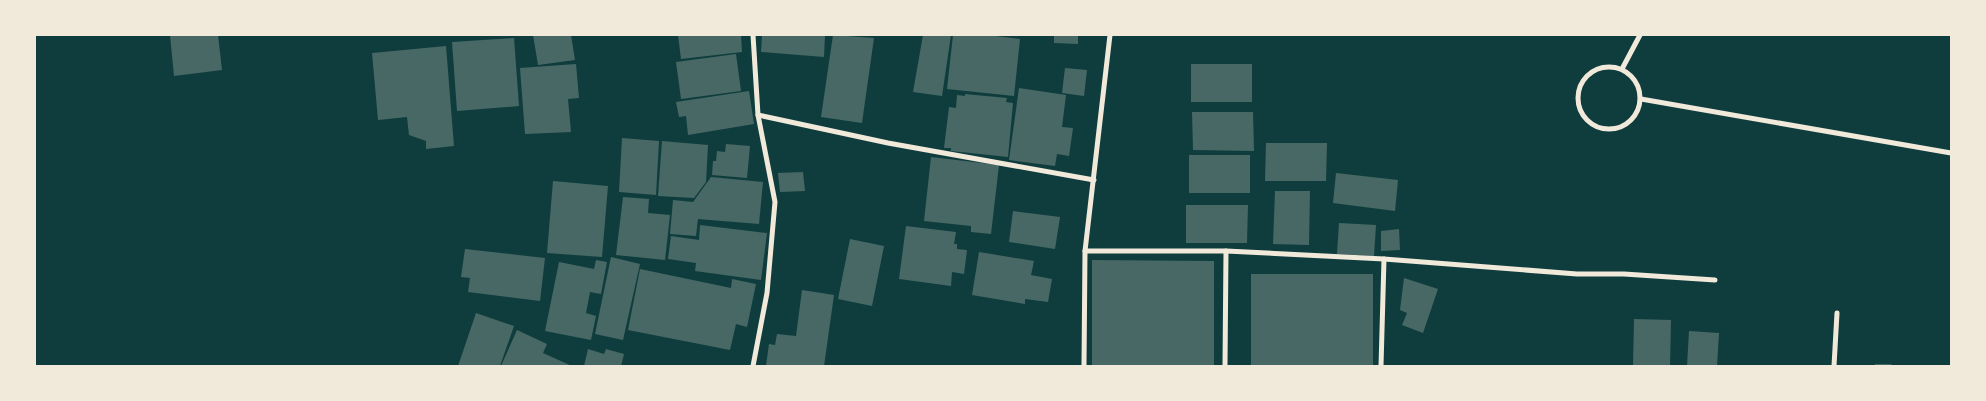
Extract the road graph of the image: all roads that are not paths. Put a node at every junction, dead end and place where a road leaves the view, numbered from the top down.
1 (753, 35) edge
2 (1110, 35) edge
3 (1640, 35) edge
4 (1622, 69) junction
5 (1641, 99) junction
6 (758, 115) junction
7 (1951, 153) edge
8 (1094, 180) junction
9 (1085, 251) junction
10 (1226, 251) junction
11 (1384, 259) junction
12 (1715, 280) dead end
13 (1837, 313) dead end
14 (753, 366) edge
15 (1084, 366) edge
16 (1225, 366) edge
17 (1381, 366) edge
18 (1834, 366) edge

1 - 6 street
2 - 8 street
3 - 4 street
4 - 5 street
4 - 5 street
5 - 7 street
6 - 8 street
6 - 14 street
8 - 9 street
9 - 10 street
9 - 15 street
10 - 11 street
10 - 16 street
11 - 12 street
11 - 17 street
13 - 18 street

